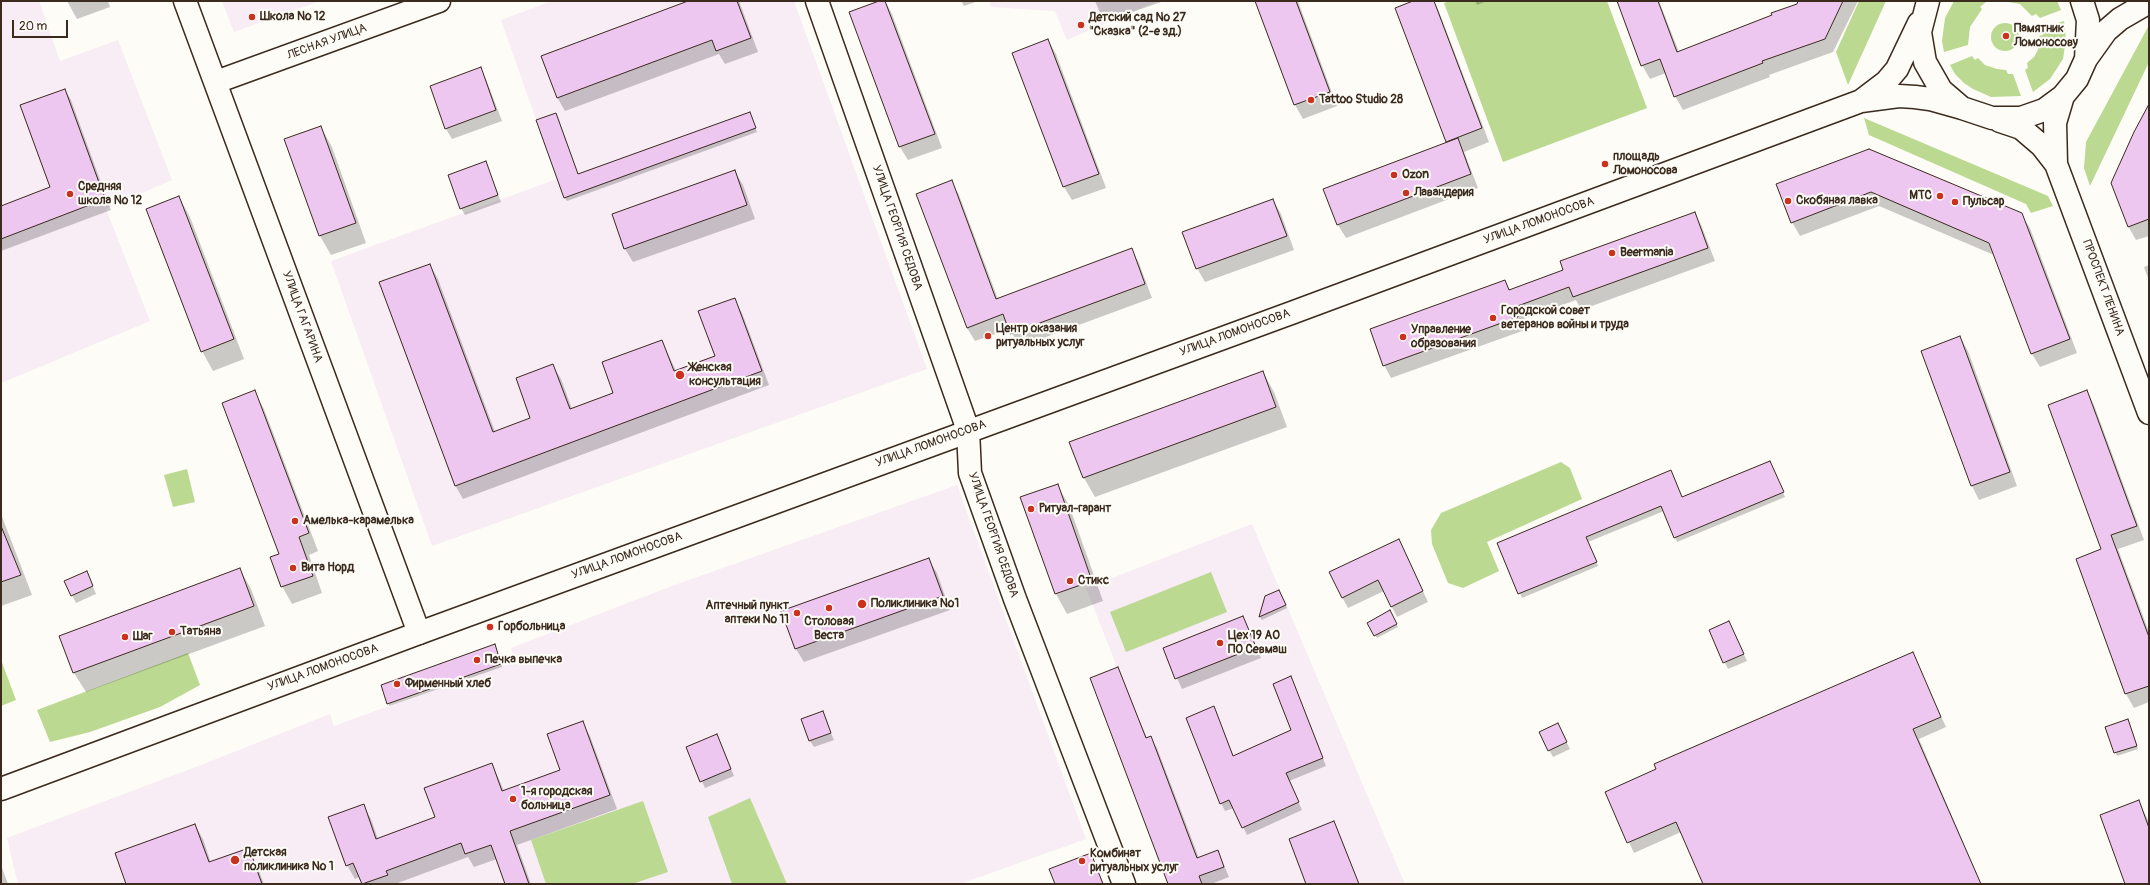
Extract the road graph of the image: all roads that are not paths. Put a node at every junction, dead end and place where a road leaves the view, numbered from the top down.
1 (186, 1) edge
2 (439, 1) edge
3 (817, 1) edge
4 (1928, 1) edge
5 (2082, 1) edge
6 (2149, 2) edge
7 (2086, 59) junction
8 (216, 82) junction
9 (2063, 96) junction
10 (1861, 101) junction
11 (1962, 108) junction
12 (1992, 118) junction
13 (2056, 164) junction
14 (2149, 413) edge
15 (968, 430) junction
16 (418, 633) junction
17 (1, 789) edge
18 (1124, 884) edge

1 - 8 main road, УЛИЦА ГАГАРИНА
2 - 8 main road, ЛЕСНАЯ УЛИЦА
3 - 15 main road, УЛИЦА ГЕОРГИЯ СЕДОВА
4 - 10 main road
4 - 11 main road
5 - 7 main road
6 - 7 main road
7 - 9 main road
8 - 16 main road, УЛИЦА ГАГАРИНА
9 - 12 main road
9 - 13 main road
10 - 11 main road
10 - 15 main road, УЛИЦА ЛОМОНОСОВА
11 - 12 main road
12 - 13 main road
13 - 14 main road, ПРОСПЕКТ ЛЕНИНА
15 - 16 main road, УЛИЦА ЛОМОНОСОВА
15 - 18 main road, УЛИЦА ГЕОРГИЯ СЕДОВА
16 - 17 main road, УЛИЦА ЛОМОНОСОВА

